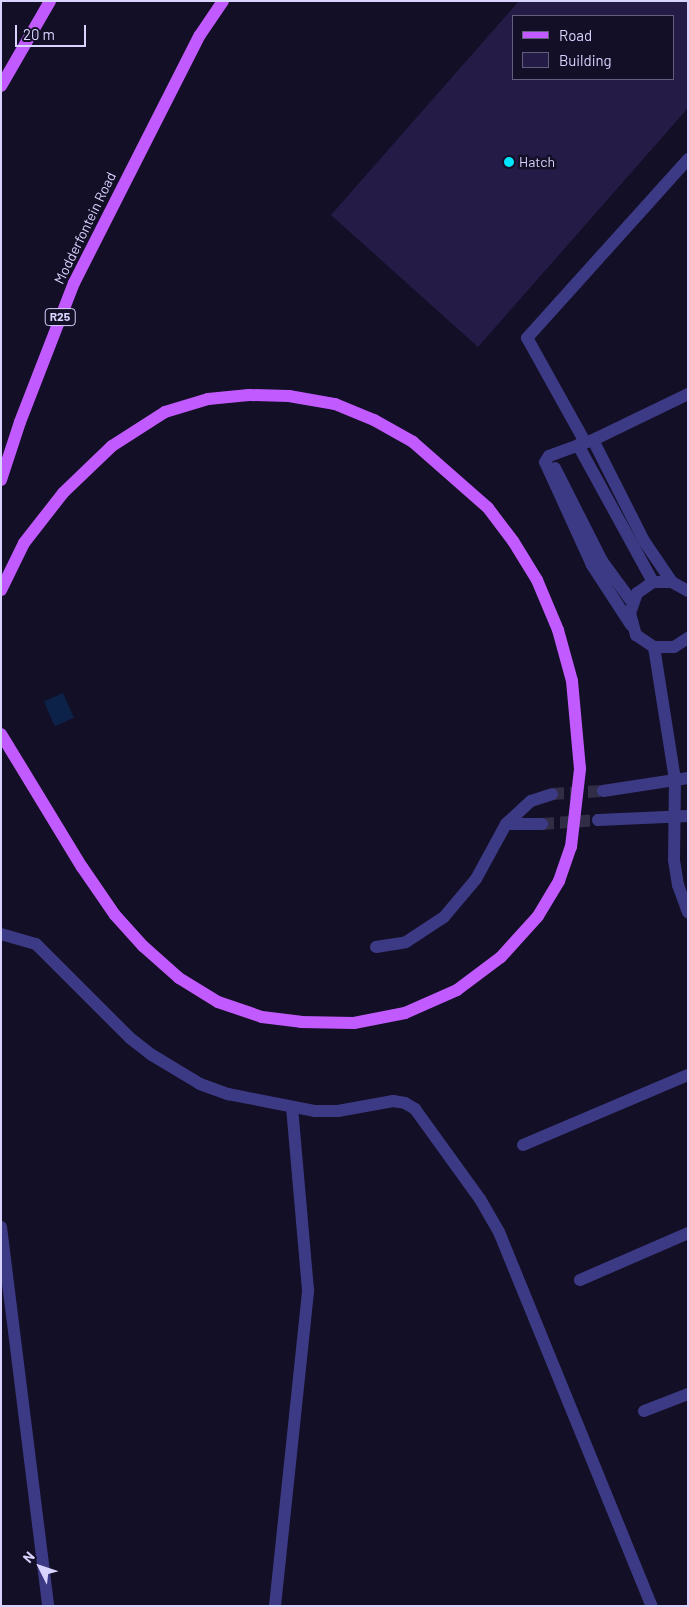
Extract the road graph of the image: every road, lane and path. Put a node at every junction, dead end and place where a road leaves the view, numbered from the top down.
1 (50, 1) edge
2 (223, 1) edge
3 (1, 86) edge
4 (688, 159) edge
5 (688, 394) edge
6 (585, 442) junction
7 (549, 456) junction
8 (1, 480) edge
9 (653, 582) junction
10 (683, 586) edge
11 (1, 590) edge
12 (632, 602) junction
13 (631, 625) junction
14 (688, 638) edge
15 (654, 648) junction
16 (1, 734) edge
17 (682, 779) edge
18 (603, 791) tunnel mouth
19 (552, 794) tunnel mouth
20 (688, 816) edge
21 (674, 817) junction
22 (598, 820) tunnel mouth
23 (506, 824) junction
24 (542, 824) tunnel mouth
25 (688, 912) edge
26 (1, 934) edge
27 (376, 947) dead end
28 (688, 1075) edge
29 (292, 1108) junction
30 (522, 1145) dead end
31 (1, 1227) edge
32 (688, 1233) edge
33 (580, 1280) dead end
34 (688, 1394) edge
35 (644, 1411) dead end
36 (48, 1606) edge
37 (275, 1606) edge
38 (652, 1606) edge

1 - 3 main road
2 - 8 main road, Modderfontein Road / R25
4 - 6 street
5 - 6 street
6 - 7 street
6 - 9 street
6 - 10 street
7 - 12 street
7 - 13 street
9 - 10 street
9 - 12 street
11 - 16 main road, bridge
12 - 13 street
13 - 15 street
14 - 15 street
15 - 17 street
17 - 18 street
17 - 21 street
19 - 23 street
20 - 21 street
21 - 22 street
21 - 25 street
23 - 24 street
23 - 27 street
26 - 29 street
28 - 30 street
29 - 37 street
29 - 38 street
31 - 36 street
32 - 33 street
34 - 35 street

